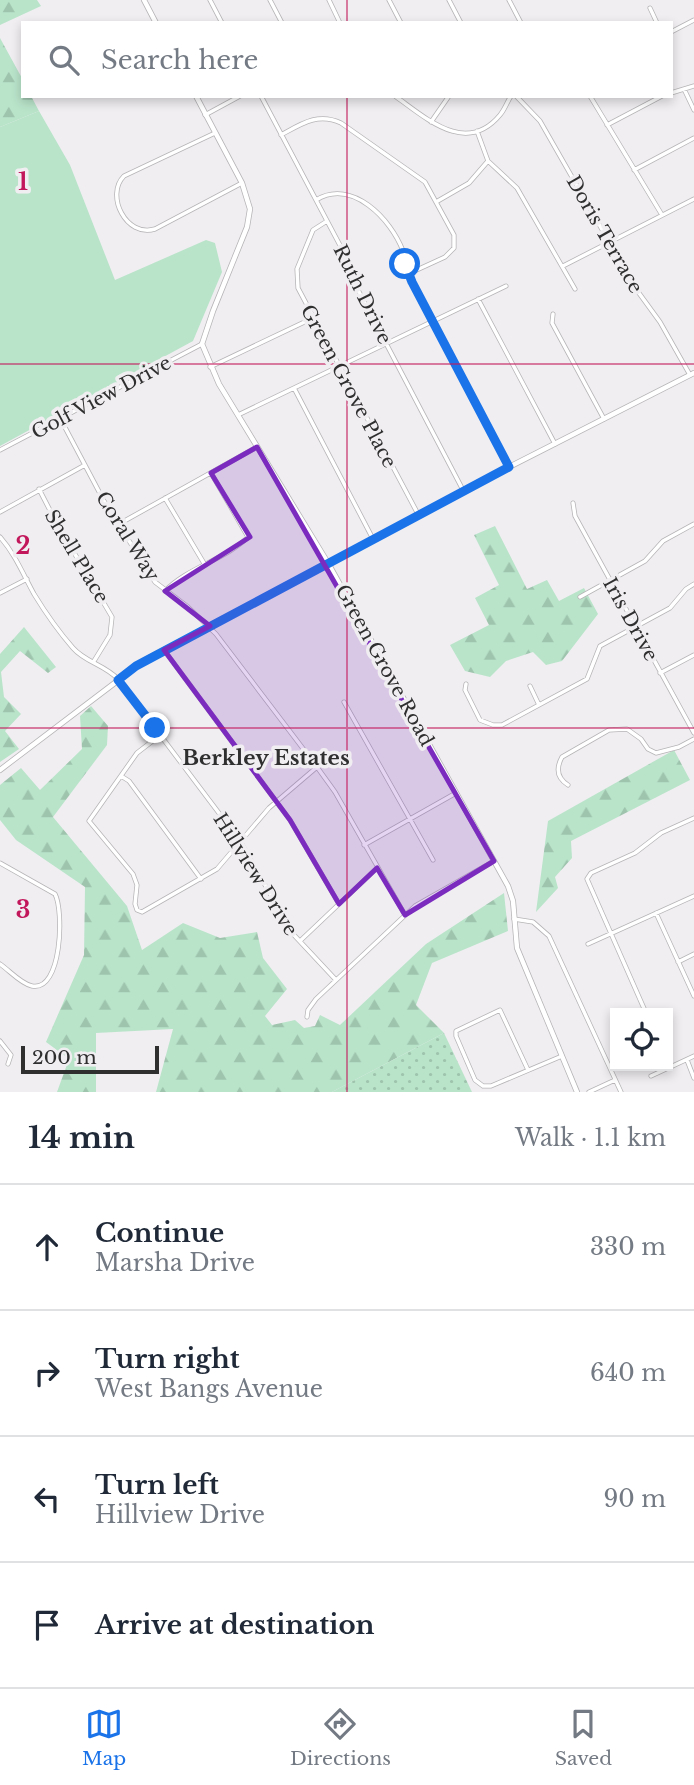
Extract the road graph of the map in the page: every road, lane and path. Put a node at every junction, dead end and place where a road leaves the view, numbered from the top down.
1 (144, 0) edge
2 (210, 0) edge
3 (270, 0) edge
4 (329, 0) edge
5 (389, 0) edge
6 (449, 0) edge
7 (509, 0) edge
8 (650, 8) dead end
9 (694, 20) edge
10 (155, 21) edge
11 (221, 21) edge
12 (281, 21) edge
13 (339, 21) edge
14 (400, 21) edge
15 (460, 21) edge
16 (520, 21) edge
17 (656, 21) edge
18 (673, 31) edge
19 (694, 86) edge
20 (684, 89) junction
21 (673, 92) edge
22 (196, 98) edge
23 (236, 98) edge
24 (262, 98) edge
25 (398, 98) edge
26 (448, 98) edge
27 (512, 98) edge
28 (516, 98) edge
29 (591, 98) edge
30 (658, 98) edge
31 (694, 110) edge
32 (205, 115) junction
33 (431, 122) junction
34 (607, 125) junction
35 (477, 131) junction
36 (215, 133) junction
37 (281, 135) junction
38 (694, 138) edge
39 (488, 161) junction
40 (634, 170) junction
41 (242, 183) junction
42 (694, 199) edge
43 (316, 200) junction
44 (436, 202) junction
45 (662, 215) junction
46 (327, 221) junction
47 (610, 242) junction
48 (563, 266) junction
49 (408, 274) junction
50 (506, 286) dead end
51 (575, 289) dead end
52 (478, 299) junction
53 (553, 314) dead end
54 (315, 317) junction
55 (432, 321) junction
56 (202, 344) junction
57 (386, 344) junction
58 (340, 366) junction
59 (210, 367) junction
60 (692, 374) edge
61 (294, 388) junction
62 (238, 415) junction
63 (60, 418) junction
64 (604, 419) junction
65 (555, 444) junction
66 (257, 447) junction
67 (0, 450) edge
68 (85, 465) junction
69 (509, 467) junction
70 (211, 473) junction
71 (39, 489) junction
72 (464, 492) junction
73 (165, 498) junction
74 (573, 503) dead end
75 (0, 512) edge
76 (419, 516) junction
77 (119, 524) junction
78 (694, 524) edge
79 (0, 537) edge
80 (373, 539) junction
81 (328, 563) junction
82 (205, 565) junction
83 (27, 579) junction
84 (609, 580) junction
85 (694, 584) edge
86 (165, 591) junction
87 (0, 593) edge
88 (580, 597) dead end
89 (209, 626) junction
90 (635, 626) junction
91 (163, 650) junction
92 (694, 655) edge
93 (94, 661) junction
94 (660, 673) junction
95 (118, 680) junction
96 (466, 684) dead end
97 (530, 687) dead end
98 (344, 702) dead end
99 (540, 705) junction
100 (694, 733) edge
101 (160, 735) junction
102 (694, 739) edge
103 (317, 767) junction
104 (0, 770) edge
105 (121, 776) junction
106 (568, 785) dead end
107 (456, 793) junction
108 (276, 801) junction
109 (694, 818) edge
110 (411, 819) junction
111 (240, 841) junction
112 (364, 845) junction
113 (433, 860) dead end
114 (494, 861) junction
115 (0, 863) edge
116 (377, 868) junction
117 (201, 879) junction
118 (694, 896) edge
119 (339, 904) junction
120 (656, 913) junction
121 (405, 915) junction
122 (514, 919) junction
123 (610, 934) junction
124 (299, 942) junction
125 (588, 944) dead end
126 (694, 954) edge
127 (678, 962) junction
128 (0, 964) edge
129 (335, 980) junction
130 (694, 996) edge
131 (644, 1008) edge
132 (307, 1017) dead end
133 (0, 1041) edge
134 (562, 1056) junction
135 (694, 1056) edge
136 (686, 1059) junction
137 (8, 1064) dead end
138 (673, 1066) edge
139 (528, 1070) junction
140 (662, 1071) edge
141 (651, 1076) dead end
142 (694, 1078) edge
143 (615, 1080) junction
144 (577, 1092) edge
145 (589, 1092) edge
146 (621, 1092) edge

1 - 10 street
2 - 11 street
3 - 12 street
4 - 13 street
5 - 14 street
6 - 15 street
7 - 16 street
8 - 17 street
9 - 18 street
19 - 20 street
20 - 21 street
20 - 31 street
22 - 32 street
23 - 32 street
24 - 37 street, Ruth Drive
25 - 33 street
26 - 33 street
27 - 35 street
28 - 47 street, Doris Terrace
29 - 34 street
30 - 34 street
32 - 36 street
33 - 35 street
34 - 40 street
35 - 39 street
36 - 41 street
36 - 41 street
37 - 43 street, Ruth Drive
37 - 44 street
38 - 40 street
39 - 44 street
39 - 48 street
40 - 45 street
41 - 56 street
42 - 45 street
43 - 46 street, Ruth Drive
43 - 49 street
44 - 49 street
45 - 47 street
46 - 54 street, Green Grove Place
46 - 57 street, Ruth Drive
47 - 48 street
47 - 60 street, Doris Terrace
48 - 51 street
49 - 55 street
50 - 52 street
52 - 55 street
52 - 65 street
53 - 64 street
54 - 58 street, Green Grove Place
54 - 59 street
55 - 57 street
55 - 69 street
56 - 59 street, Green Grove Road
56 - 63 street, Golf View Drive
57 - 58 street
57 - 72 street, Ruth Drive
58 - 61 street
58 - 76 street, Green Grove Place
59 - 62 street, Green Grove Road
60 - 64 street
61 - 62 street
61 - 80 street
62 - 66 street, Green Grove Road
63 - 67 street, Golf View Drive
63 - 68 street, Coral Way
64 - 65 street
65 - 69 street
66 - 70 street
66 - 81 street, Green Grove Road
68 - 71 street
68 - 77 street, Coral Way
69 - 72 street
70 - 73 street
70 - 82 street
71 - 75 street
71 - 93 street, Shell Place
72 - 76 street
73 - 77 street
73 - 82 street
74 - 84 street, Iris Drive
76 - 80 street
77 - 86 street, Coral Way
78 - 84 street
79 - 83 street, Hillview Drive
80 - 81 street
81 - 89 street
81 - 107 street, Green Grove Road
82 - 86 street
83 - 87 street
83 - 93 street, Hillview Drive
84 - 88 street
84 - 90 street, Iris Drive
85 - 90 street
86 - 89 street, Coral Way
89 - 91 street
89 - 103 street, Coral Way
90 - 94 street, Iris Drive
90 - 99 street
91 - 95 street
91 - 108 street
92 - 94 street
93 - 95 street, Hillview Drive
94 - 100 street, Iris Drive
95 - 101 street, Hillview Drive
95 - 104 street
96 - 99 street
97 - 99 street
98 - 110 street
101 - 105 street
101 - 111 street, Hillview Drive
102 - 106 street
103 - 108 street
103 - 112 street, Coral Way
105 - 117 street
105 - 117 street
107 - 110 street
107 - 114 street, Green Grove Road
108 - 111 street
108 - 119 street
109 - 123 street
110 - 112 street
110 - 113 street
111 - 117 street
111 - 124 street, Hillview Drive
112 - 116 street, Coral Way
114 - 121 street
114 - 122 street, Green Grove Road
115 - 128 street
116 - 119 street
116 - 121 street, Coral Way
118 - 120 street
119 - 124 street
120 - 123 street
120 - 127 street
121 - 129 street
122 - 134 street, Green Grove Road
122 - 143 street
123 - 125 street
123 - 131 street
124 - 129 street, Hillview Drive
126 - 127 street
127 - 130 street
129 - 132 street
133 - 137 street
134 - 139 street
134 - 144 street, Green Grove Road
135 - 136 street
136 - 138 street
136 - 142 street
139 - 139 street
140 - 141 street
143 - 145 street
143 - 146 street

